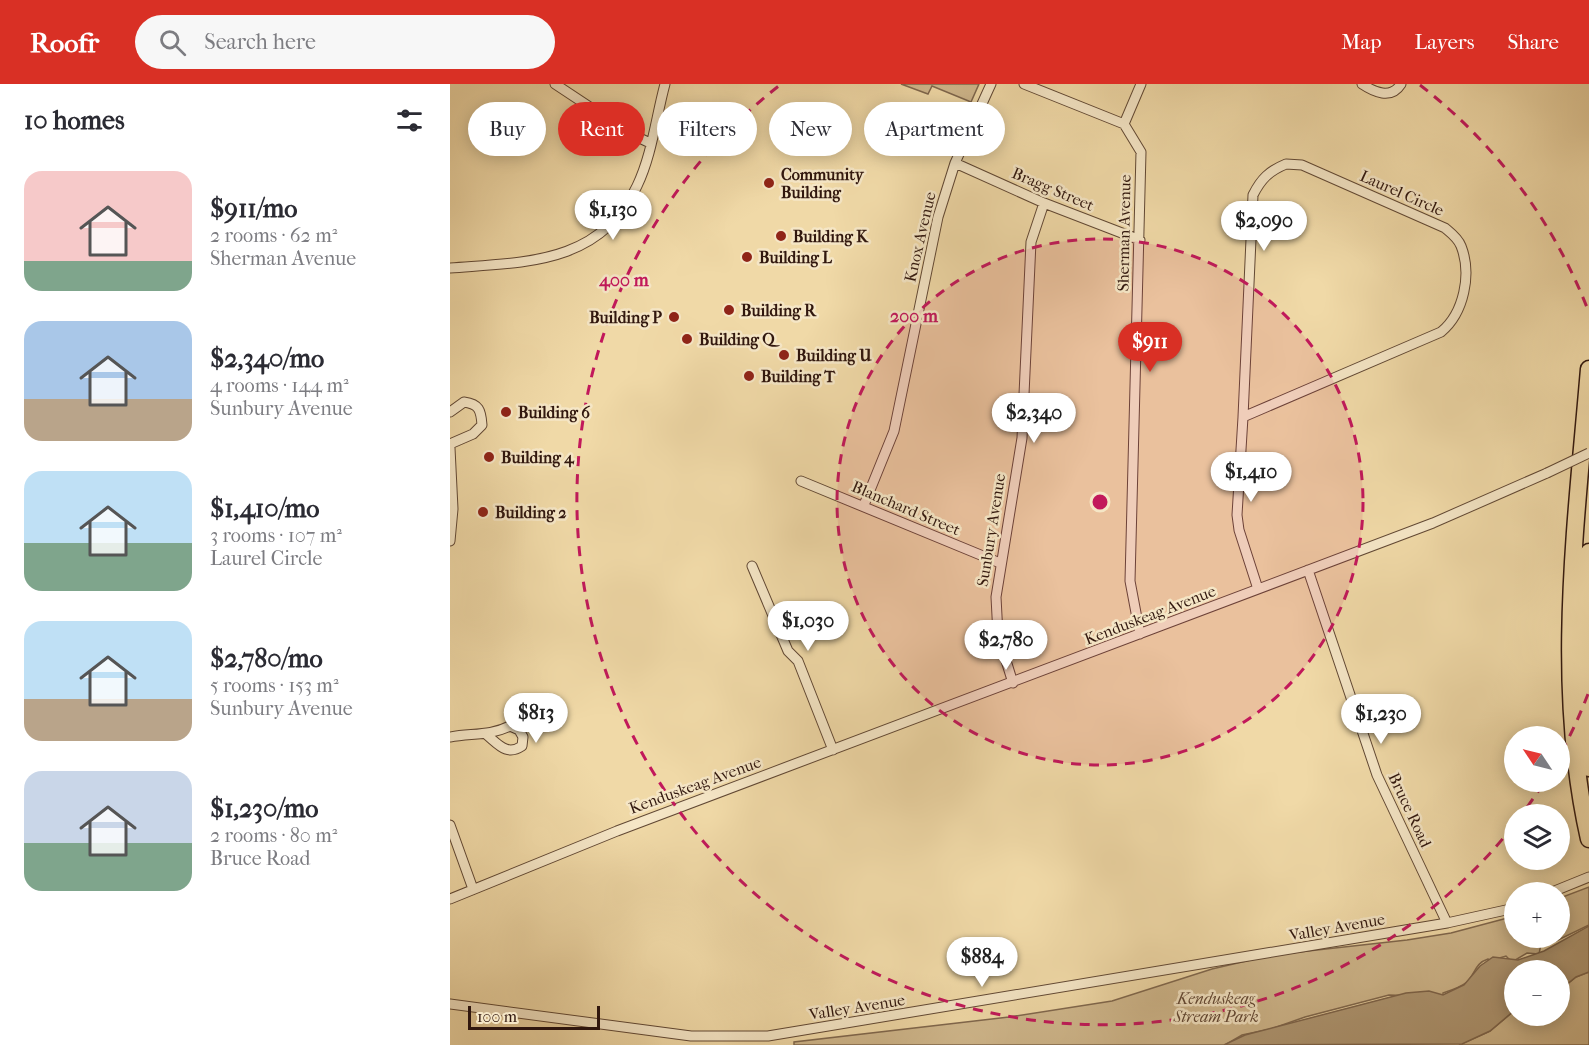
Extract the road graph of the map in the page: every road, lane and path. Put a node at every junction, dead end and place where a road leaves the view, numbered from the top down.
1 (555, 84) edge
2 (665, 84) edge
3 (991, 84) edge
4 (1024, 84) edge
5 (1141, 84) edge
6 (1362, 84) edge
7 (1401, 84) edge
8 (1124, 124) junction
9 (650, 143) junction
10 (955, 164) junction
11 (1044, 203) junction
12 (1140, 240) junction
13 (450, 268) edge
14 (1589, 369) edge
15 (450, 412) edge
16 (1243, 417) junction
17 (450, 444) edge
18 (450, 448) edge
19 (1589, 453) edge
20 (801, 481) dead end
21 (864, 505) junction
22 (450, 541) edge
23 (1589, 552) edge
24 (1000, 563) junction
25 (752, 566) dead end
26 (1308, 570) junction
27 (1258, 589) junction
28 (1140, 634) junction
29 (1013, 683) junction
30 (487, 735) dead end
31 (450, 737) edge
32 (833, 750) junction
33 (1589, 768) edge
34 (450, 825) edge
35 (1589, 839) edge
36 (1589, 878) edge
37 (1570, 885) edge
38 (473, 889) junction
39 (450, 898) edge
40 (1504, 910) edge
41 (1447, 923) junction
42 (450, 1004) edge

1 - 9 street
2 - 9 street
3 - 10 street, Knox Avenue
4 - 8 street
5 - 8 street
6 - 7 street
8 - 12 street, Sherman Avenue
9 - 13 street
10 - 11 street, Bragg Street
10 - 21 street, Knox Avenue
11 - 12 street, Bragg Street
11 - 24 street, Sunbury Avenue
12 - 28 street, Sherman Avenue
14 - 35 highway
15 - 17 street
16 - 16 street, Laurel Circle
16 - 27 street, Laurel Circle
18 - 22 street
19 - 26 street, Kenduskeag Avenue, bridge
20 - 21 street, Blanchard Street
21 - 24 street, Blanchard Street
23 - 33 highway
24 - 29 street, Sunbury Avenue
25 - 32 street
26 - 27 street, Kenduskeag Avenue
26 - 41 street, Bruce Road
27 - 28 street, Kenduskeag Avenue
28 - 29 street, Kenduskeag Avenue
29 - 32 street, Kenduskeag Avenue
30 - 31 street
32 - 38 street, Kenduskeag Avenue
34 - 38 street
36 - 37 street
38 - 39 street, Kenduskeag Avenue
40 - 41 street, Valley Avenue
41 - 42 street, Valley Avenue

